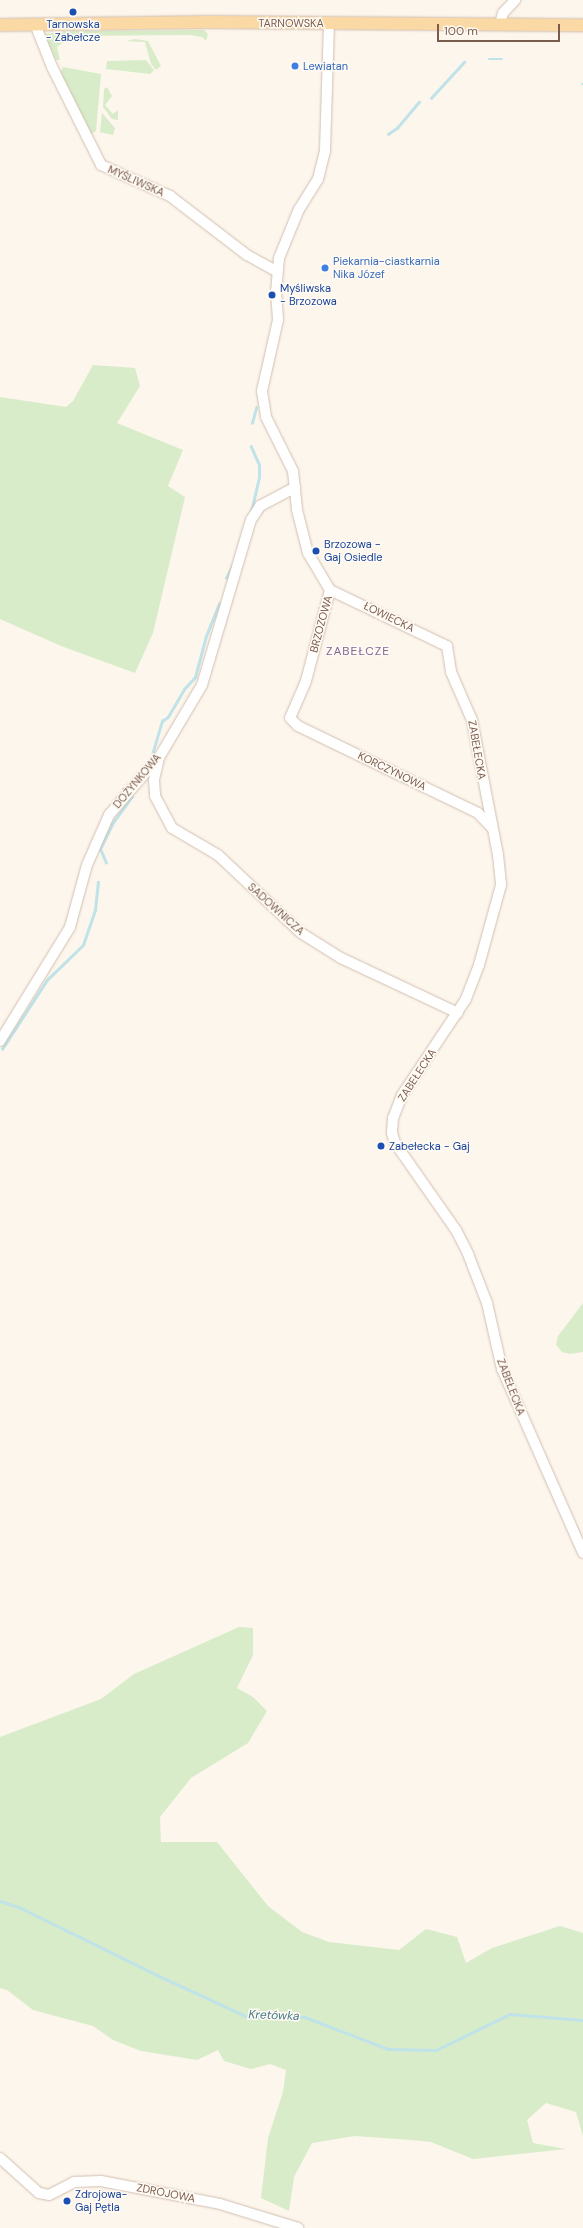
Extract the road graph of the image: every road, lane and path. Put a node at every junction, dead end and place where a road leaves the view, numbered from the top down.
1 (515, 0) edge
2 (329, 23) junction
3 (35, 24) junction
4 (500, 24) junction
5 (0, 25) edge
6 (583, 25) edge
7 (278, 272) junction
8 (294, 487) junction
9 (330, 590) junction
10 (447, 646) joint
11 (290, 718) joint
12 (160, 756) junction
13 (491, 827) junction
14 (458, 1013) junction
15 (0, 1041) edge
16 (583, 1554) edge
17 (0, 2158) edge
18 (298, 2228) edge

1 - 4 street
2 - 3 main road, TARNOWSKA
2 - 4 main road, TARNOWSKA
2 - 7 street
3 - 5 main road, TARNOWSKA
3 - 7 street, MYŚLIWSKA
4 - 6 main road, TARNOWSKA
7 - 8 street, BRZOZOWA
8 - 9 street, BRZOZOWA
8 - 12 street, DOŻYNKOWA
9 - 10 street, ŁOWIECKA
9 - 11 street, BRZOZOWA
10 - 13 street, ZABEŁECKA
11 - 13 street, KORCZYNOWA
12 - 14 street, SADOWNICZA
12 - 15 street, DOŻYNKOWA
13 - 14 street, ZABEŁECKA
14 - 16 street, ZABEŁECKA
17 - 18 street, ZDROJOWA

